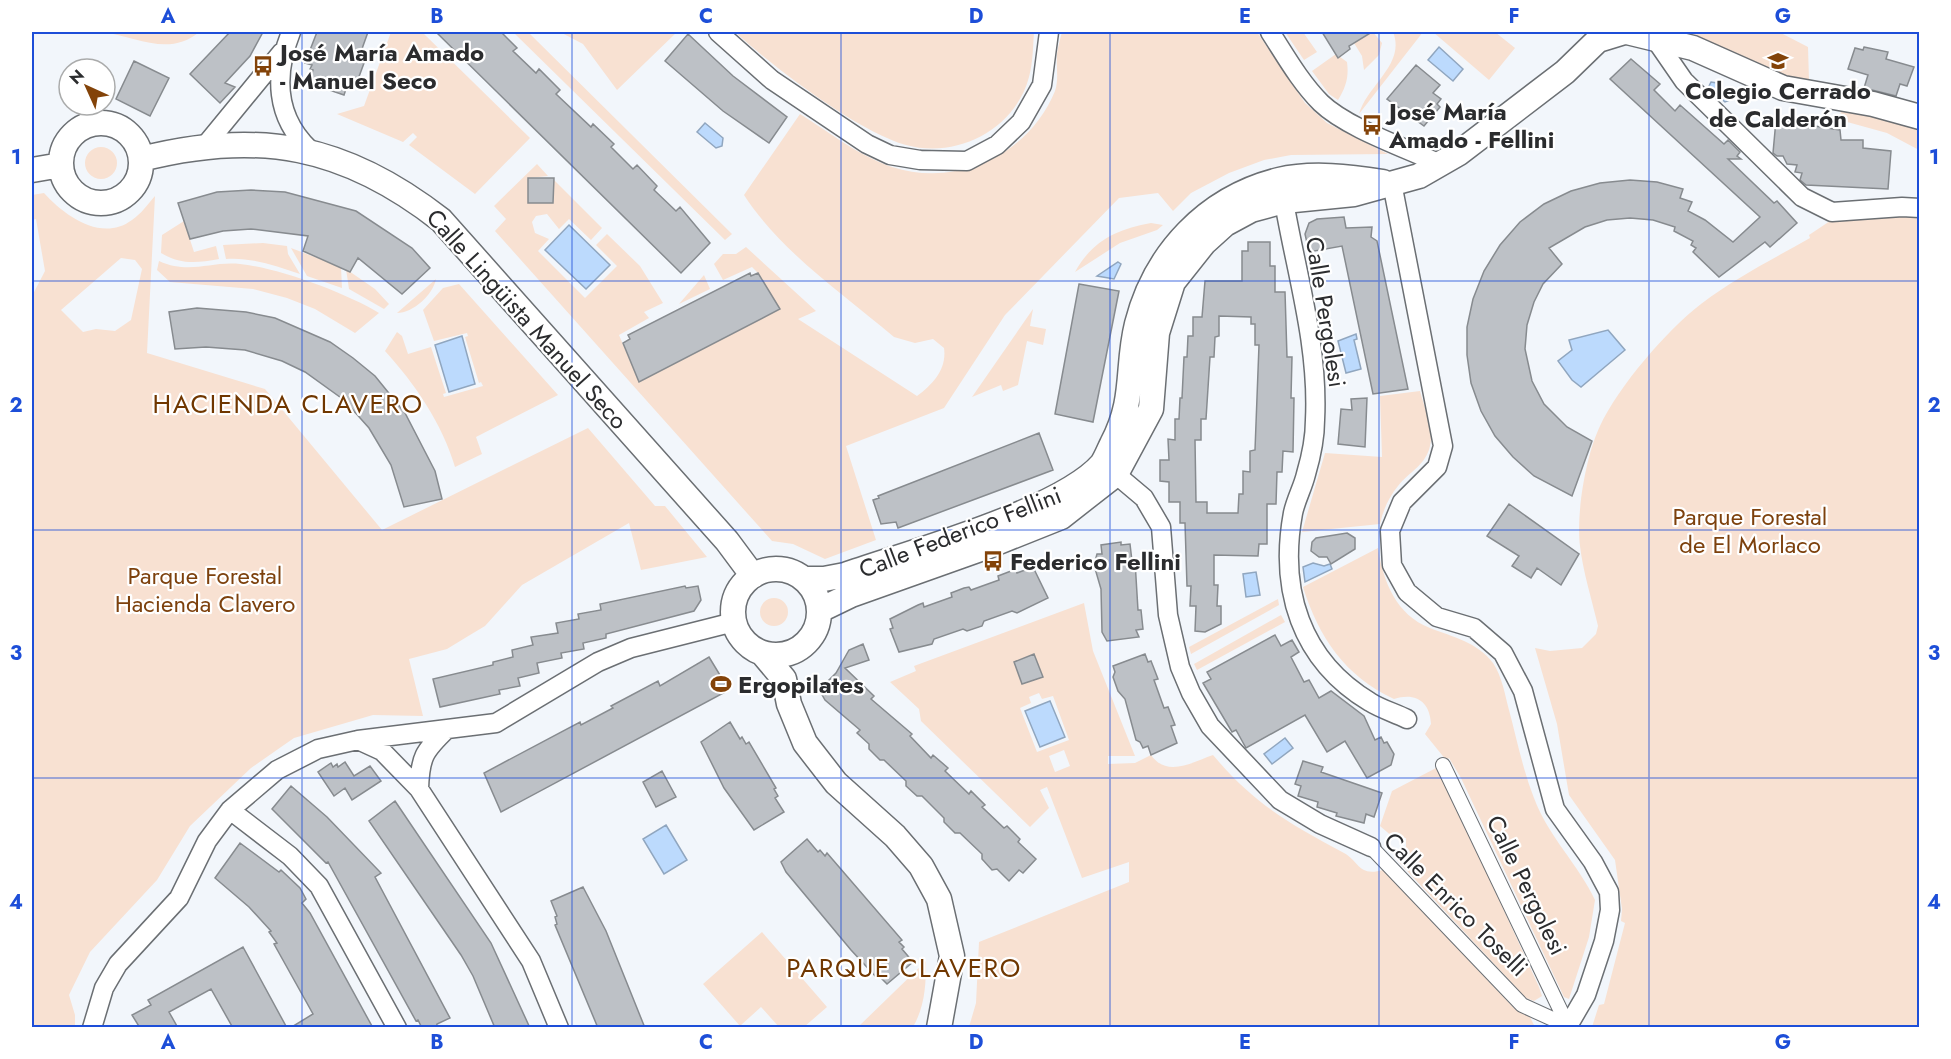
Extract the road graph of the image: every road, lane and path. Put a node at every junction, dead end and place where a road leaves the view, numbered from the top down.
1 (718, 32) edge
2 (1049, 32) edge
3 (1270, 32) edge
4 (1626, 32) edge
5 (1596, 36) edge
6 (1655, 39) junction
7 (288, 40) edge
8 (1920, 117) edge
9 (204, 147) junction
10 (310, 150) junction
11 (141, 159) junction
12 (1440, 164) junction
13 (61, 165) junction
14 (32, 170) edge
15 (1392, 183) junction
16 (1282, 190) junction
17 (1920, 208) edge
18 (1109, 469) junction
19 (753, 576) junction
20 (804, 579) junction
21 (820, 610) junction
22 (734, 622) junction
23 (800, 649) junction
24 (763, 654) junction
25 (784, 679) junction
26 (1407, 719) dead end
27 (447, 729) junction
28 (399, 734) junction
29 (358, 740) junction
30 (1443, 765) dead end
31 (400, 768) junction
32 (419, 789) junction
33 (230, 810) junction
34 (1371, 847) joint
35 (1567, 1027) edge
36 (92, 1028) edge
37 (397, 1028) edge
38 (559, 1028) edge
39 (939, 1028) edge

1 - 2 street
3 - 12 street
4 - 5 street
4 - 6 street
5 - 12 street, Calle Federico Fellini
6 - 8 street
6 - 17 street
7 - 9 street
7 - 10 street
9 - 10 street, Calle Lingüista Manuel Seco
9 - 11 street, Calle Lingüista Manuel Seco
10 - 19 street, Calle Lingüista Manuel Seco
11 - 13 street
11 - 13 street
12 - 15 street, Calle Federico Fellini
13 - 14 street
15 - 16 street, Calle Federico Fellini
15 - 35 street
16 - 18 street, Calle Federico Fellini
16 - 26 street, Calle Pergolesi
18 - 20 street, Calle Federico Fellini
18 - 21 street, Calle Federico Fellini
18 - 34 street, Calle Enrico Toselli
19 - 20 street
19 - 22 street
20 - 21 street
21 - 23 street
22 - 24 street
22 - 27 street
23 - 24 street
23 - 25 street
24 - 25 street
25 - 39 street
27 - 28 street
27 - 32 street
28 - 29 street
28 - 31 street
28 - 32 street
29 - 31 street
29 - 33 street
30 - 35 street, Calle Pergolesi
31 - 32 street
32 - 38 street
33 - 36 street
33 - 37 street
34 - 35 street, Calle Enrico Toselli

